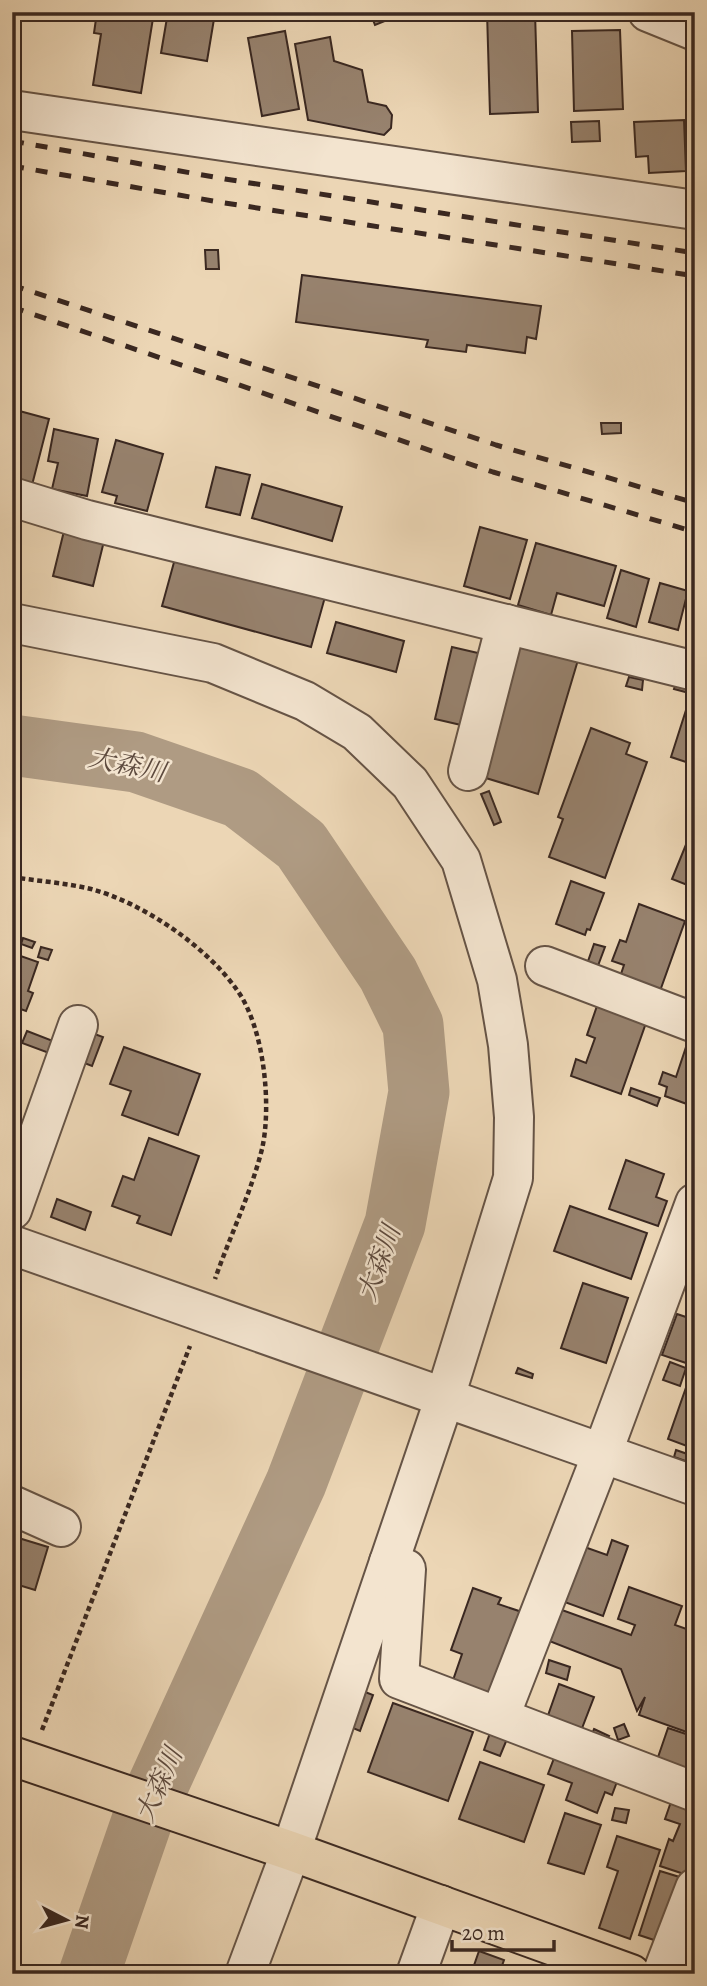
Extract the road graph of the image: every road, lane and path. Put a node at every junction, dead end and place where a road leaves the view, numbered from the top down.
1 (648, 12) edge
2 (695, 31) edge
3 (12, 110) edge
4 (695, 210) edge
5 (12, 497) edge
6 (12, 622) edge
7 (506, 624) junction
8 (695, 671) edge
9 (468, 771) dead end
10 (545, 966) dead end
11 (695, 1023) edge
12 (78, 1025) dead end
13 (695, 1203) edge
14 (12, 1210) edge
15 (12, 1245) edge
16 (436, 1394) junction
17 (602, 1454) junction
18 (695, 1486) edge
19 (12, 1505) edge
20 (61, 1527) dead end
21 (389, 1562) junction
22 (500, 1716) junction
23 (12, 1756) edge
24 (695, 1792) edge
25 (276, 1846) junction
26 (695, 1888) edge
27 (441, 1905) junction
28 (245, 1974) edge
29 (416, 1974) edge
30 (631, 1974) edge
31 (662, 1974) edge

1 - 2 street
3 - 4 street
5 - 7 street
6 - 16 street
7 - 8 street
7 - 9 street
10 - 11 street
12 - 14 street
13 - 17 street
15 - 16 street
16 - 17 street
16 - 21 street
17 - 18 street
17 - 22 street
19 - 20 street
21 - 22 street
21 - 25 street
22 - 24 street
23 - 25 main road
25 - 27 main road
25 - 28 street
26 - 31 street
27 - 29 street
27 - 30 main road

